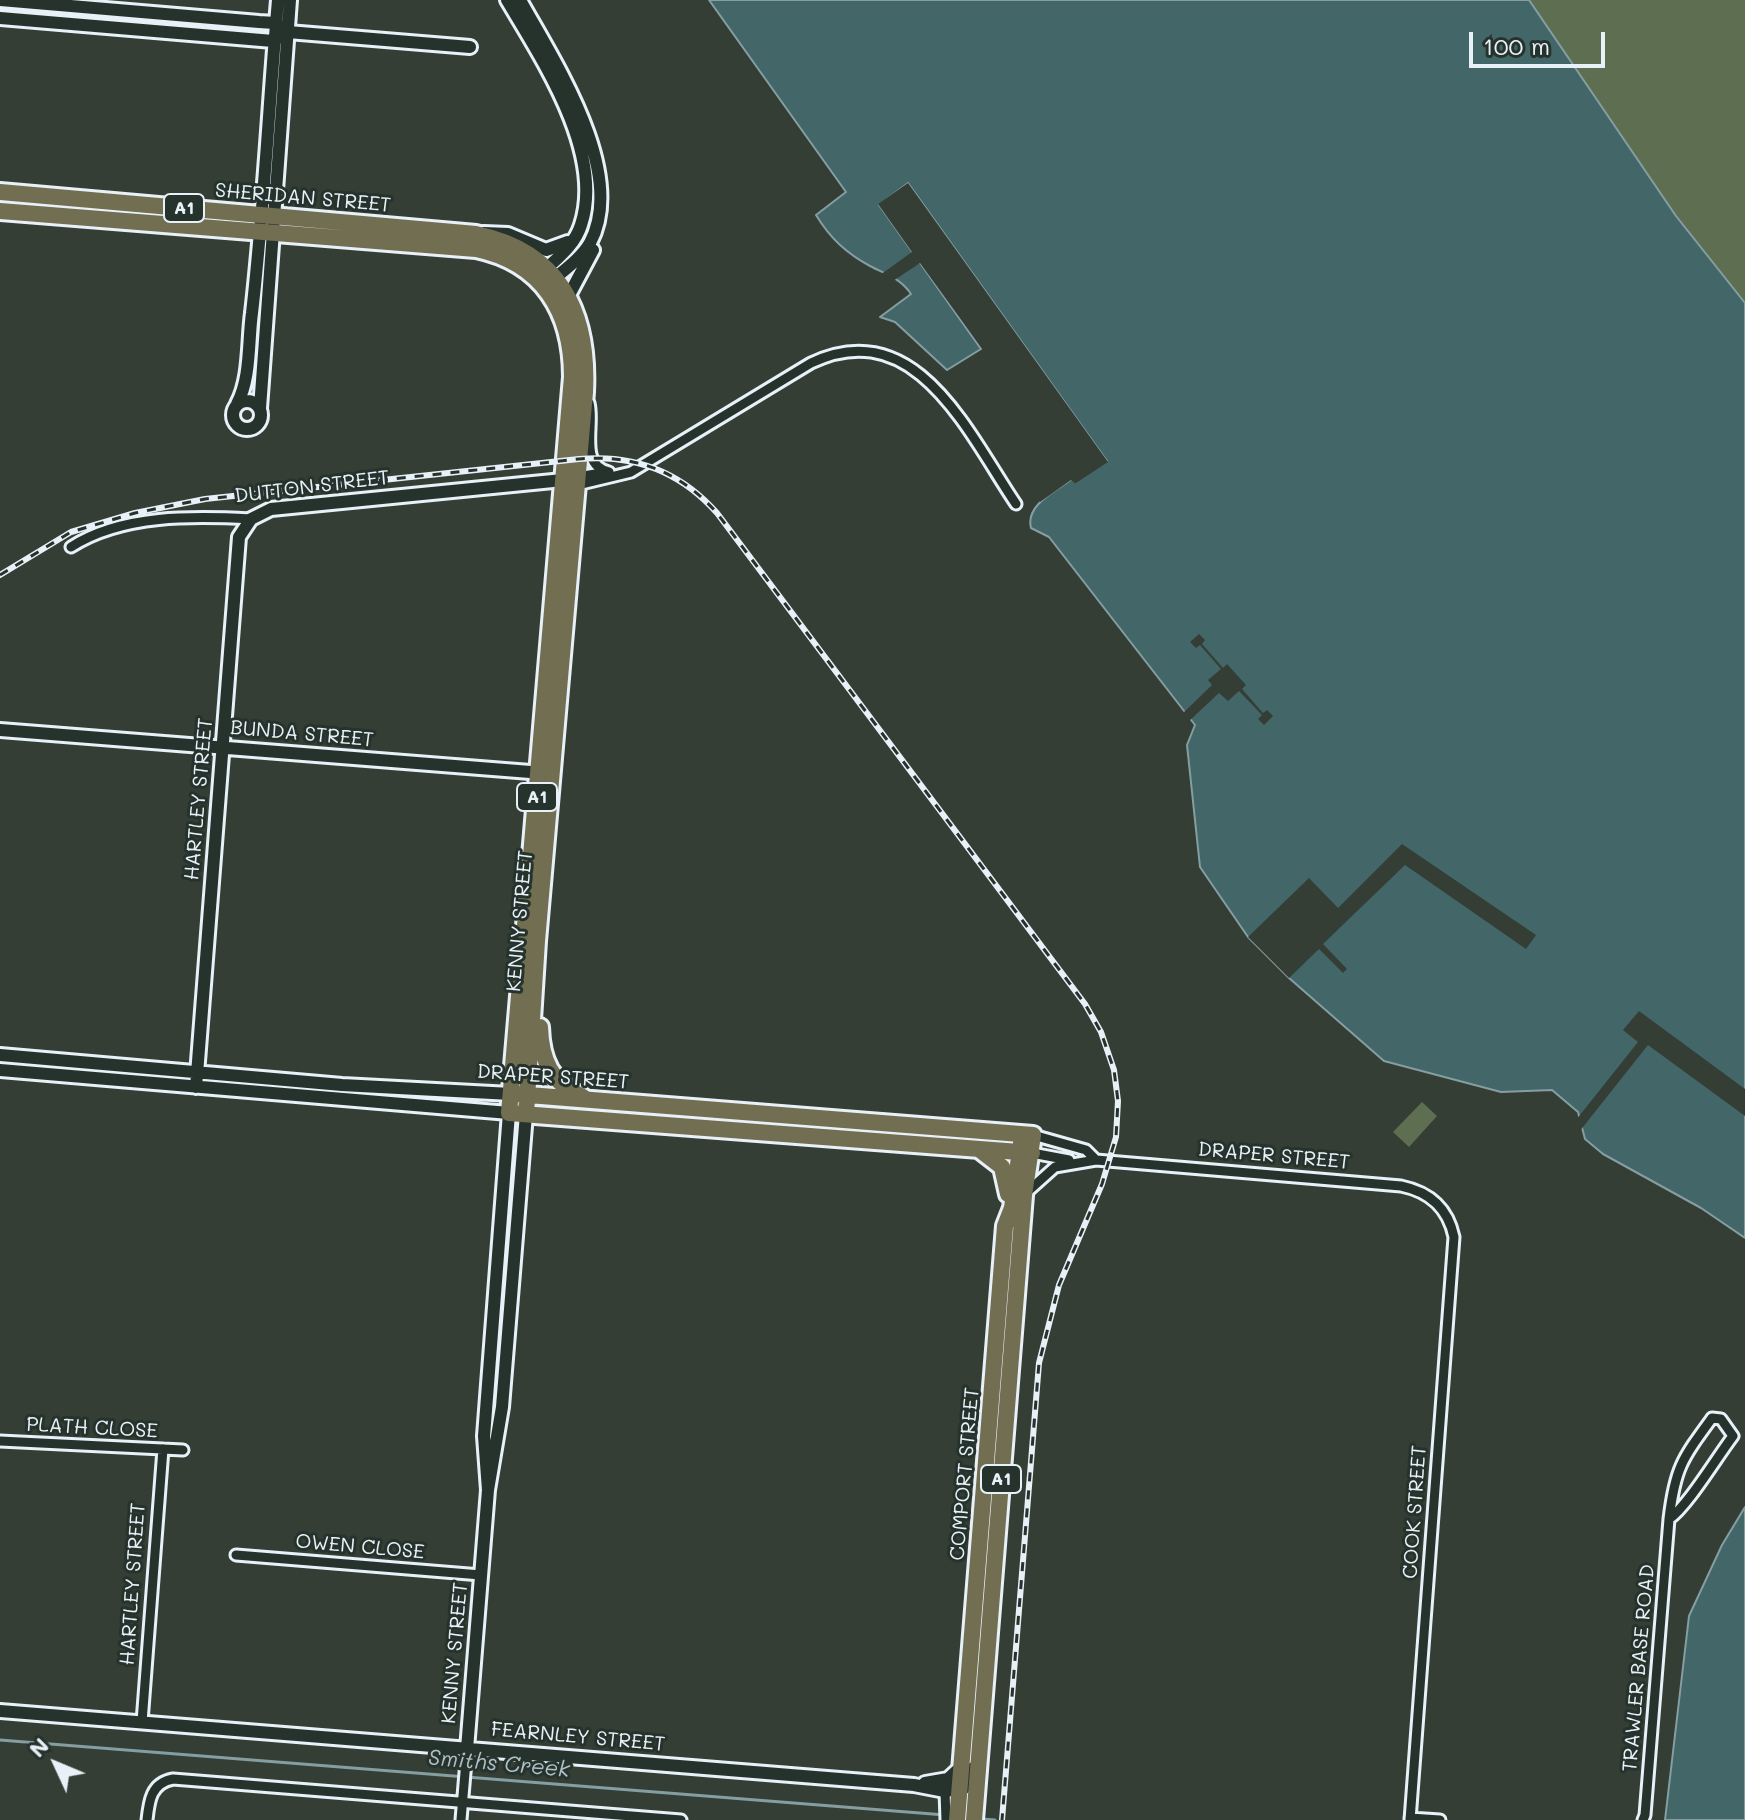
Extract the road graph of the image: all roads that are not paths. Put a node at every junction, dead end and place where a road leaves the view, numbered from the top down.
1 (0, 0) edge
2 (278, 0) edge
3 (290, 0) edge
4 (507, 0) edge
5 (520, 0) edge
6 (0, 18) edge
7 (275, 23) junction
8 (288, 32) junction
9 (273, 41) junction
10 (470, 47) dead end
11 (583, 117) junction
12 (584, 188) junction
13 (0, 192) edge
14 (598, 200) junction
15 (0, 211) edge
16 (268, 224) junction
17 (476, 234) junction
18 (576, 237) junction
19 (563, 253) junction
20 (547, 277) junction
21 (568, 297) junction
22 (263, 362) junction
23 (245, 376) junction
24 (585, 392) junction
25 (237, 404) junction
26 (260, 408) junction
27 (642, 466) junction
28 (609, 472) junction
29 (573, 481) junction
30 (1016, 504) dead end
31 (251, 519) junction
32 (71, 547) dead end
33 (0, 730) edge
34 (224, 747) junction
35 (546, 774) junction
36 (537, 941) junction
37 (0, 1055) edge
38 (0, 1070) edge
39 (197, 1072) junction
40 (196, 1087) junction
41 (519, 1094) junction
42 (588, 1099) junction
43 (518, 1114) junction
44 (1028, 1134) junction
45 (979, 1149) junction
46 (1026, 1153) junction
47 (1096, 1160) junction
48 (1080, 1163) junction
49 (1024, 1195) junction
50 (1443, 1208) joint
51 (1005, 1226) junction
52 (0, 1441) edge
53 (163, 1449) junction
54 (183, 1450) dead end
55 (1669, 1519) junction
56 (236, 1555) dead end
57 (481, 1575) junction
58 (0, 1711) edge
59 (142, 1722) junction
60 (467, 1749) junction
61 (962, 1765) junction
62 (914, 1785) junction
63 (462, 1803) junction
64 (961, 1805) edge
65 (1410, 1819) edge
66 (147, 1820) edge
67 (461, 1820) edge
68 (681, 1820) edge
69 (946, 1820) edge
70 (1440, 1820) edge
71 (1643, 1820) edge

1 - 7 street
2 - 7 street
3 - 8 street
4 - 12 street
5 - 11 street
6 - 9 street
7 - 8 street
7 - 9 street
8 - 9 street
8 - 10 street
8 - 16 street
9 - 16 street
11 - 12 street
11 - 14 street
12 - 18 street
13 - 16 highway, SHERIDAN STREET / A1
14 - 19 street
14 - 20 street
14 - 21 street
15 - 16 highway, SHERIDAN STREET / A1
16 - 17 highway, SHERIDAN STREET / A1
16 - 20 highway, SHERIDAN STREET / A1
16 - 22 street
16 - 23 street
17 - 18 street
17 - 20 highway, SHERIDAN STREET / A1
18 - 19 street
19 - 20 street
20 - 21 highway, KENNY STREET / A1
20 - 29 highway, KENNY STREET / A1
21 - 24 highway, KENNY STREET / A1
22 - 23 street
22 - 26 street
23 - 25 street
24 - 28 street
24 - 29 highway, KENNY STREET / A1
25 - 26 street
25 - 26 street
27 - 28 street, DUTTON STREET
27 - 29 street, DUTTON STREET
27 - 30 street, DUTTON STREET
28 - 29 street, DUTTON STREET
29 - 31 street, DUTTON STREET
29 - 35 highway, KENNY STREET / A1
31 - 32 street, DUTTON STREET
31 - 34 street, HARTLEY STREET
33 - 34 street, BUNDA STREET
34 - 35 street, BUNDA STREET
34 - 39 street, HARTLEY STREET
35 - 36 highway, KENNY STREET / A1
35 - 41 highway, KENNY STREET / A1
36 - 41 highway, KENNY STREET / A1
36 - 42 highway
37 - 39 street, DRAPER STREET
38 - 40 street, DRAPER STREET
39 - 40 street, HARTLEY STREET
39 - 41 street, DRAPER STREET
40 - 43 street, DRAPER STREET
41 - 42 highway, DRAPER STREET
41 - 43 highway, KENNY STREET / A1
42 - 44 highway, DRAPER STREET
43 - 45 highway, DRAPER STREET
43 - 57 street, KENNY STREET
44 - 46 highway, COMPORT STREET / A1
44 - 47 street, DRAPER STREET
45 - 46 highway, DRAPER STREET
45 - 51 highway
46 - 48 street, DRAPER STREET
46 - 49 highway, COMPORT STREET / A1
46 - 51 highway, COMPORT STREET / A1
47 - 48 street, DRAPER STREET
47 - 50 street, DRAPER STREET
48 - 49 street, DRAPER STREET
49 - 64 highway, COMPORT STREET / A1
50 - 65 street, COOK STREET
51 - 61 highway, COMPORT STREET / A1
52 - 53 street, PLATH CLOSE
53 - 54 street, PLATH CLOSE
53 - 59 street, HARTLEY STREET
55 - 55 street, TRAWLER BASE ROAD
55 - 71 street, TRAWLER BASE ROAD
56 - 57 street, OWEN CLOSE
57 - 60 street, KENNY STREET
58 - 59 street, FEARNLEY STREET
59 - 60 street, FEARNLEY STREET
60 - 62 street, FEARNLEY STREET
60 - 63 street, KENNY STREET
61 - 62 street, FEARNLEY STREET
61 - 64 highway, COMPORT STREET / A1
62 - 64 street, FEARNLEY STREET
63 - 66 street
63 - 67 street, KENNY STREET
63 - 68 street
64 - 69 street
65 - 70 street

